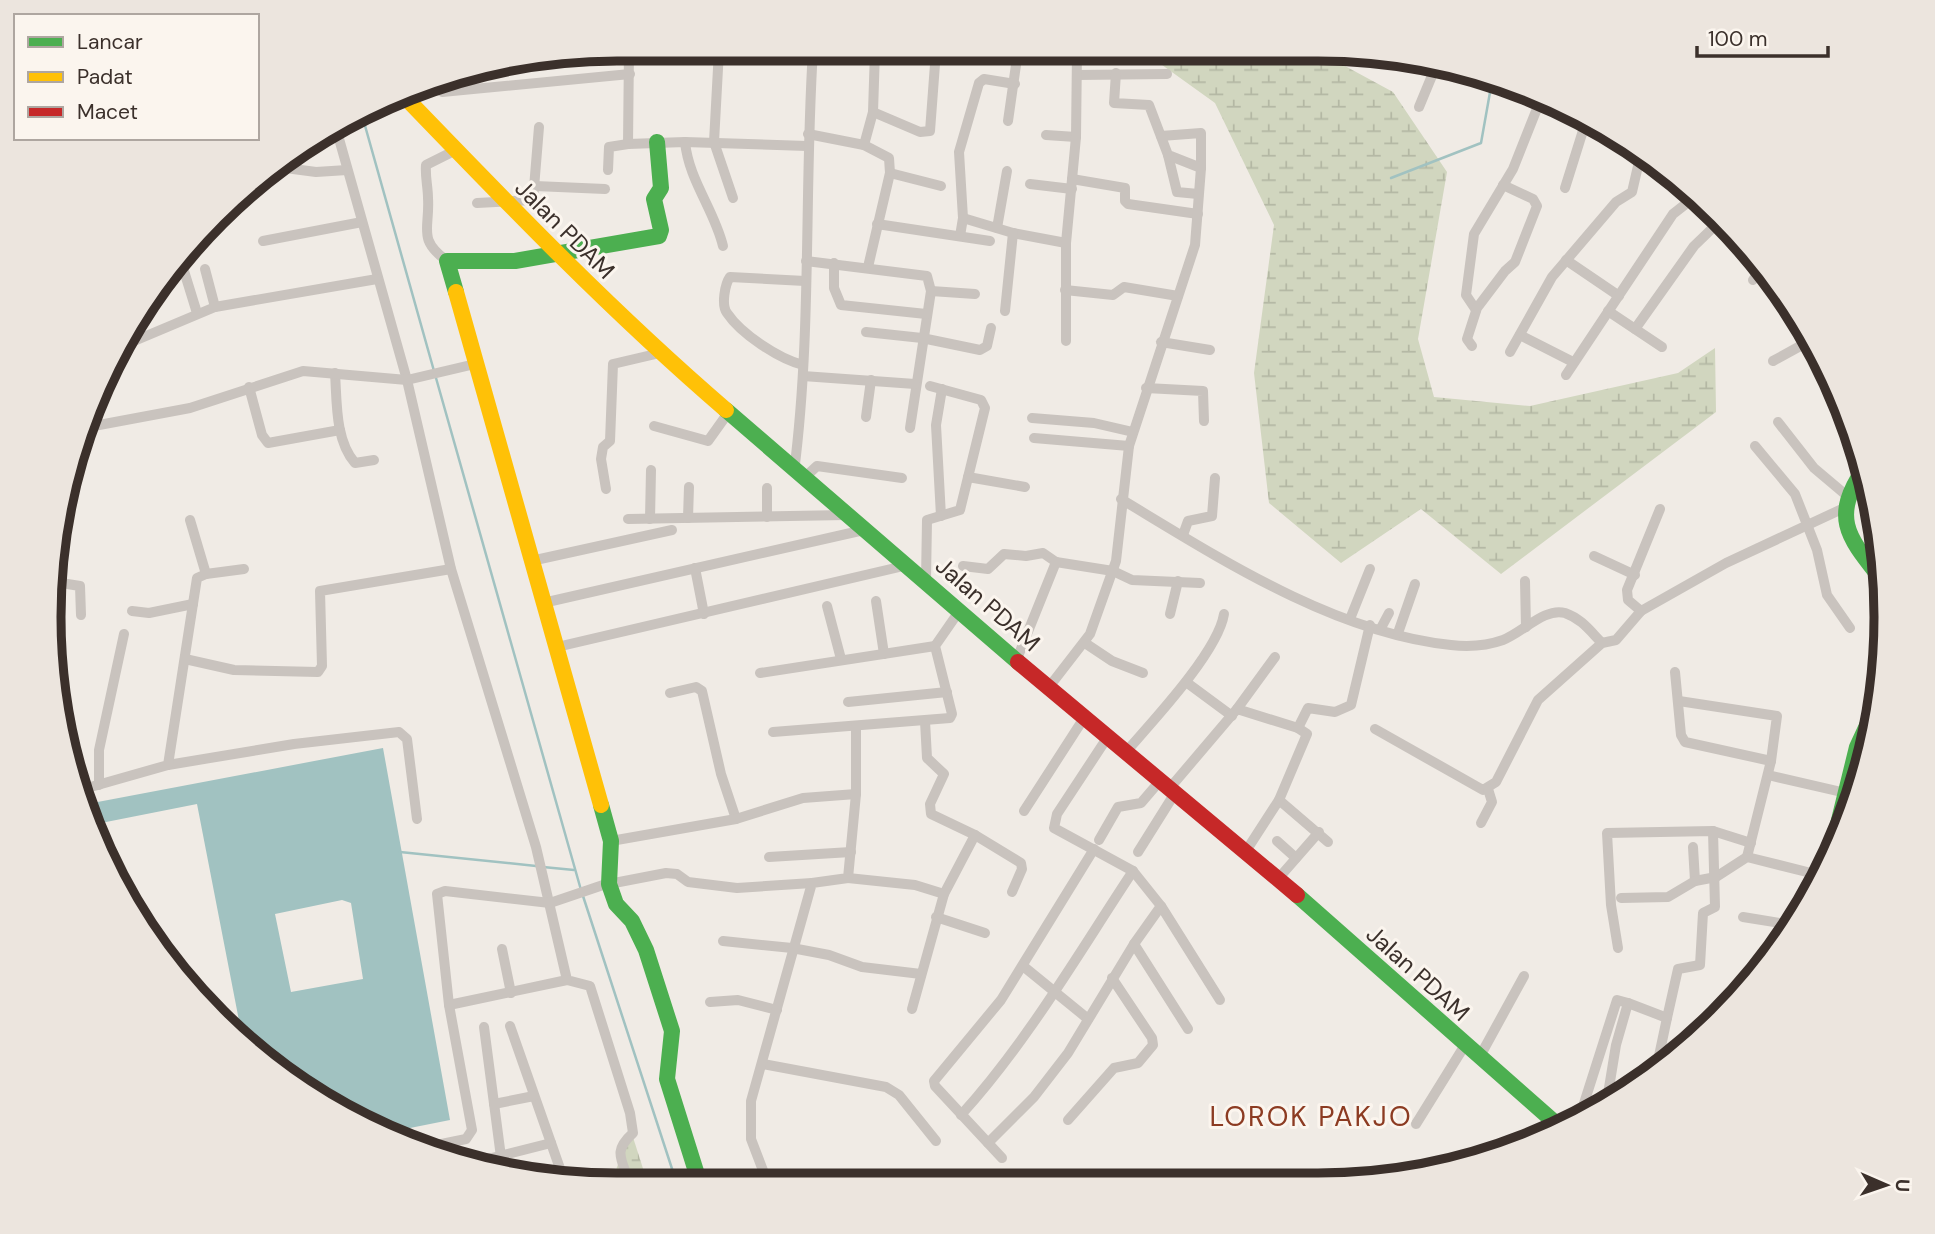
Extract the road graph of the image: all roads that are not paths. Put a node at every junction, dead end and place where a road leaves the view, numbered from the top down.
1 (630, 61) edge
2 (718, 61) edge
3 (812, 61) edge
4 (875, 61) edge
5 (935, 61) edge
6 (1017, 61) edge
7 (1077, 61) edge
8 (1116, 73) junction
9 (631, 74) junction
10 (1167, 74) dead end
11 (1433, 74) edge
12 (1077, 75) junction
13 (1015, 84) junction
14 (442, 92) dead end
15 (410, 102) edge
16 (1419, 107) dead end
17 (1538, 107) edge
18 (873, 112) junction
19 (1008, 121) dead end
20 (539, 127) dead end
21 (1583, 129) edge
22 (1046, 135) dead end
23 (338, 136) edge
24 (1161, 136) junction
25 (1076, 137) junction
26 (807, 140) junction
27 (657, 142) junction
28 (685, 142) junction
29 (714, 142) junction
30 (628, 144) junction
31 (863, 145) junction
32 (456, 150) junction
33 (1168, 155) junction
34 (1639, 163) edge
35 (289, 168) edge
36 (1201, 168) junction
37 (347, 170) junction
38 (608, 170) dead end
39 (1007, 171) dead end
40 (890, 173) junction
41 (1030, 184) dead end
42 (1072, 184) junction
43 (1503, 185) junction
44 (534, 186) junction
45 (941, 186) dead end
46 (1565, 188) dead end
47 (605, 189) dead end
48 (1198, 194) junction
49 (733, 198) dead end
50 (504, 201) junction
51 (477, 203) dead end
52 (1688, 203) edge
53 (1198, 214) junction
54 (963, 218) junction
55 (362, 222) junction
56 (877, 224) junction
57 (1714, 227) edge
58 (997, 228) junction
59 (1013, 233) junction
60 (960, 236) junction
61 (990, 241) dead end
62 (263, 242) dead end
63 (1066, 243) junction
64 (723, 246) dead end
65 (555, 253) junction
66 (1566, 260) junction
67 (447, 261) junction
68 (806, 261) junction
69 (834, 262) junction
70 (868, 267) junction
71 (184, 270) edge
72 (205, 270) dead end
73 (1756, 275) edge
74 (377, 279) junction
75 (1753, 279) dead end
76 (805, 281) junction
77 (931, 290) junction
78 (1065, 290) junction
79 (975, 295) dead end
80 (1178, 296) junction
81 (1619, 296) junction
82 (215, 307) junction
83 (1476, 310) junction
84 (1608, 311) junction
85 (1005, 312) dead end
86 (197, 313) junction
87 (926, 314) junction
88 (991, 328) dead end
89 (1635, 329) junction
90 (866, 332) dead end
91 (1520, 335) junction
92 (922, 338) junction
93 (135, 340) edge
94 (1066, 341) dead end
95 (1161, 342) junction
96 (1802, 345) edge
97 (1472, 346) dead end
98 (1662, 347) dead end
99 (1210, 350) dead end
100 (1510, 352) dead end
101 (660, 353) junction
102 (1773, 361) dead end
103 (1573, 362) junction
104 (475, 364) junction
105 (803, 370) junction
106 (335, 373) junction
107 (1566, 375) dead end
108 (407, 380) junction
109 (871, 380) junction
110 (915, 384) junction
111 (249, 387) junction
112 (1146, 388) junction
113 (728, 413) junction
114 (866, 417) dead end
115 (1032, 418) dead end
116 (1204, 421) dead end
117 (1778, 422) dead end
118 (96, 426) edge
119 (654, 426) dead end
120 (909, 428) dead end
121 (340, 430) junction
122 (1133, 432) junction
123 (1034, 438) dead end
124 (1129, 446) junction
125 (1755, 446) dead end
126 (374, 460) dead end
127 (651, 470) dead end
128 (798, 475) junction
129 (968, 477) junction
130 (902, 478) dead end
131 (1215, 478) dead end
132 (1857, 481) edge
133 (689, 487) dead end
134 (1025, 487) dead end
135 (767, 488) dead end
136 (606, 489) dead end
137 (1121, 499) junction
138 (1844, 502) junction
139 (1660, 509) dead end
140 (846, 515) junction
141 (941, 516) junction
142 (767, 517) junction
143 (688, 518) junction
144 (628, 519) dead end
145 (650, 519) junction
146 (190, 520) dead end
147 (1807, 523) junction
148 (672, 530) dead end
149 (864, 530) junction
150 (1183, 535) junction
151 (1594, 556) dead end
152 (531, 561) junction
153 (1056, 562) junction
154 (908, 565) junction
155 (1871, 565) edge
156 (963, 566) dead end
157 (695, 568) junction
158 (244, 569) dead end
159 (451, 569) junction
160 (1370, 569) dead end
161 (1113, 571) junction
162 (206, 575) junction
163 (1635, 575) junction
164 (926, 580) junction
165 (1525, 581) dead end
166 (1178, 582) junction
167 (62, 583) edge
168 (1200, 583) dead end
169 (1415, 584) dead end
170 (876, 601) dead end
171 (543, 603) junction
172 (193, 604) junction
173 (827, 606) dead end
174 (960, 610) junction
175 (132, 611) dead end
176 (1640, 611) junction
177 (1389, 613) dead end
178 (704, 614) junction
179 (1171, 614) dead end
180 (1224, 614) dead end
181 (81, 615) dead end
182 (1350, 619) junction
183 (1375, 627) junction
184 (1526, 627) junction
185 (1850, 628) dead end
186 (1398, 633) junction
187 (124, 634) dead end
188 (1085, 643) junction
189 (1602, 643) junction
190 (935, 646) junction
191 (557, 647) junction
192 (884, 654) junction
193 (1275, 657) dead end
194 (185, 659) junction
195 (841, 659) junction
196 (1017, 659) junction
197 (1675, 671) dead end
198 (760, 673) dead end
199 (1143, 673) dead end
200 (1186, 682) junction
201 (1049, 687) junction
202 (947, 692) junction
203 (670, 693) dead end
204 (1679, 701) junction
205 (848, 702) dead end
206 (1235, 713) junction
207 (1084, 718) junction
208 (925, 721) junction
209 (856, 726) junction
210 (1298, 728) junction
211 (1375, 729) dead end
212 (773, 732) dead end
213 (1107, 738) junction
214 (1859, 742) edge
215 (1125, 753) junction
216 (1771, 761) junction
217 (168, 765) junction
218 (1768, 775) junction
219 (1849, 779) edge
220 (99, 785) junction
221 (88, 788) edge
222 (1168, 788) junction
223 (1488, 789) junction
224 (1845, 793) edge
225 (856, 794) junction
226 (1279, 800) junction
227 (1024, 811) dead end
228 (417, 819) dead end
229 (736, 819) junction
230 (1481, 823) dead end
231 (1713, 831) junction
232 (1319, 832) junction
233 (975, 835) junction
234 (611, 841) junction
235 (1277, 841) dead end
236 (1328, 842) dead end
237 (1751, 843) junction
238 (1096, 845) junction
239 (1693, 847) dead end
240 (1247, 851) junction
241 (851, 852) junction
242 (1138, 852) dead end
243 (1747, 857) junction
244 (769, 858) dead end
245 (1296, 858) junction
246 (1133, 871) junction
247 (1811, 873) edge
248 (1716, 877) junction
249 (848, 878) junction
250 (1277, 880) junction
251 (1695, 881) junction
252 (812, 883) junction
253 (607, 884) junction
254 (1012, 892) dead end
255 (944, 894) junction
256 (1621, 898) dead end
257 (554, 901) junction
258 (1161, 906) junction
259 (936, 917) junction
260 (1743, 917) dead end
261 (1782, 923) edge
262 (985, 933) dead end
263 (723, 941) dead end
264 (1134, 944) junction
265 (792, 948) junction
266 (1618, 948) dead end
267 (502, 949) dead end
268 (1023, 966) junction
269 (921, 974) junction
270 (1524, 976) dead end
271 (1112, 978) junction
272 (567, 980) junction
273 (1054, 991) junction
274 (511, 993) junction
275 (1220, 1000) dead end
276 (710, 1002) dead end
277 (1628, 1003) junction
278 (449, 1005) junction
279 (912, 1009) dead end
280 (777, 1010) junction
281 (1667, 1018) junction
282 (1088, 1019) junction
283 (510, 1026) dead end
284 (484, 1027) dead end
285 (1188, 1029) dead end
286 (1465, 1045) junction
287 (1659, 1055) edge
288 (1479, 1058) junction
289 (763, 1064) junction
290 (1609, 1090) edge
291 (534, 1096) junction
292 (494, 1104) junction
293 (1584, 1105) edge
294 (961, 1115) junction
295 (1068, 1120) dead end
296 (1552, 1120) edge
297 (1416, 1124) dead end
298 (936, 1141) dead end
299 (551, 1143) junction
300 (988, 1143) junction
301 (445, 1145) edge
302 (501, 1157) junction
303 (493, 1158) edge
304 (1002, 1158) dead end
305 (560, 1170) edge
306 (626, 1173) edge
307 (696, 1173) edge
308 (763, 1173) edge

1 - 9 street
2 - 29 street
3 - 26 street
4 - 18 street
5 - 18 street
6 - 13 street
7 - 12 street
8 - 10 street
8 - 12 street
8 - 24 street
9 - 14 street
9 - 30 street
11 - 16 street
12 - 25 street
13 - 19 street
13 - 54 street
15 - 32 street, Jalan PDAM
17 - 43 street
18 - 31 street
20 - 44 street
21 - 46 street
22 - 25 street
23 - 37 street
24 - 33 street
24 - 36 street
25 - 42 street
26 - 29 street
26 - 31 street
26 - 68 street
27 - 28 street
27 - 30 street
27 - 65 street
28 - 29 street
28 - 64 street
29 - 49 street
30 - 38 street
31 - 40 street
32 - 50 street, Jalan PDAM
32 - 67 street
33 - 36 street
33 - 48 street
34 - 66 street
35 - 37 street
36 - 48 street
37 - 55 street
39 - 58 street
40 - 45 street
40 - 56 street
41 - 42 street
42 - 53 street
42 - 63 street
43 - 83 street
43 - 83 street
44 - 47 street
44 - 50 street
48 - 53 street
50 - 51 street
50 - 65 street, Jalan PDAM
52 - 81 street
53 - 80 street
54 - 58 street
54 - 60 street
55 - 62 street
55 - 74 street
56 - 60 street
56 - 70 street
57 - 89 street
58 - 59 street
59 - 63 street
59 - 85 street
60 - 61 street
63 - 78 street
65 - 67 street
65 - 101 street, Jalan PDAM
66 - 81 street
66 - 91 street
67 - 104 street
68 - 69 street
68 - 76 street
69 - 70 street
69 - 87 street
70 - 77 street
71 - 86 street
72 - 82 street
73 - 75 street
74 - 82 street
74 - 108 street
76 - 105 street
76 - 105 street
77 - 79 street
77 - 87 street
78 - 80 street
78 - 94 street
80 - 95 street
81 - 84 street
82 - 86 street
83 - 97 street
84 - 89 street
84 - 103 street
86 - 93 street
87 - 92 street
88 - 92 street
89 - 98 street
90 - 92 street
91 - 100 street
91 - 103 street
92 - 110 street
95 - 99 street
95 - 112 street
96 - 102 street
101 - 113 street, Jalan PDAM
101 - 136 street
103 - 107 street
104 - 108 street
104 - 152 street
105 - 109 street
105 - 128 street
106 - 108 street
106 - 111 street
106 - 121 street
108 - 159 street
109 - 110 street
109 - 114 street
110 - 120 street
111 - 118 street
111 - 121 street
112 - 116 street
112 - 122 street
113 - 119 street
113 - 128 street, Jalan PDAM
115 - 122 street
117 - 138 street
121 - 126 street
122 - 124 street
123 - 124 street
124 - 137 street
125 - 147 street
127 - 145 street
128 - 130 street
128 - 140 street, Jalan PDAM
129 - 134 street
129 - 141 street
129 - 141 street
131 - 150 street
132 - 138 street
133 - 143 street
135 - 142 street
137 - 150 street
137 - 161 street
138 - 147 street
138 - 155 street
139 - 163 street
140 - 142 street
140 - 149 street, Jalan PDAM
141 - 164 street
142 - 143 street
143 - 145 street
144 - 145 street
146 - 162 street
147 - 176 street
147 - 185 street
148 - 152 street
149 - 154 street, Jalan PDAM
149 - 157 street
150 - 182 street
151 - 163 street
152 - 171 street
153 - 156 street
153 - 161 street
153 - 196 street
154 - 164 street, Jalan PDAM
154 - 178 street
157 - 171 street
157 - 178 street
158 - 162 street
159 - 194 street
159 - 257 street
160 - 182 street
161 - 166 street
161 - 188 street
162 - 172 street
163 - 176 street
164 - 174 street, Jalan PDAM
165 - 184 street
166 - 168 street
166 - 179 street
167 - 181 street
169 - 186 street
170 - 192 street
171 - 191 street
172 - 175 street
172 - 194 street
173 - 195 street
174 - 190 street
174 - 196 street, Jalan PDAM
176 - 189 street
177 - 183 street
178 - 191 street
180 - 200 street
182 - 183 street
183 - 186 street
183 - 210 street
184 - 186 street
184 - 189 street
187 - 220 street
188 - 199 street
188 - 201 street
189 - 223 street
190 - 192 street
190 - 202 street
191 - 234 street
192 - 195 street
193 - 206 street
194 - 217 street
195 - 198 street
196 - 201 street, Jalan PDAM
197 - 204 street
200 - 206 street
200 - 215 street
201 - 207 street, Jalan PDAM
202 - 205 street
202 - 208 street
203 - 229 street
204 - 216 street
204 - 216 street
206 - 210 street
206 - 222 street
207 - 213 street, Jalan PDAM
207 - 227 street
208 - 209 street
208 - 233 street
209 - 212 street
209 - 225 street
210 - 226 street
211 - 223 street
213 - 215 street, Jalan PDAM
213 - 238 street
214 - 219 street
215 - 222 street, Jalan PDAM
216 - 218 street
217 - 220 street
217 - 228 street
218 - 224 street
218 - 237 street
220 - 221 street
222 - 238 street
222 - 240 street, Jalan PDAM
222 - 242 street
223 - 230 street
225 - 229 street
225 - 241 street
226 - 232 street
226 - 240 street
229 - 234 street
231 - 237 street
231 - 248 street
231 - 266 street
232 - 236 street
232 - 245 street
233 - 254 street
233 - 255 street
234 - 253 street
235 - 245 street
237 - 243 street
238 - 246 street
238 - 268 street
239 - 251 street
240 - 250 street, Jalan PDAM
241 - 244 street
241 - 249 street
243 - 247 street
243 - 248 street
245 - 250 street
246 - 258 street
246 - 273 street
248 - 251 street
248 - 281 street
249 - 252 street
249 - 255 street
250 - 286 street, Jalan PDAM
251 - 256 street
252 - 253 street
252 - 265 street
253 - 257 street
253 - 307 street
255 - 259 street
257 - 272 street
257 - 278 street
258 - 264 street
258 - 275 street
259 - 262 street
259 - 269 street
260 - 261 street
263 - 265 street
264 - 271 street
264 - 285 street
265 - 269 street
265 - 280 street
267 - 274 street
268 - 273 street
268 - 294 street
269 - 279 street
270 - 288 street
271 - 282 street
271 - 295 street
272 - 274 street
272 - 306 street
273 - 282 street
273 - 294 street
274 - 278 street
276 - 280 street
277 - 281 street
277 - 290 street
277 - 293 street
278 - 301 street
280 - 289 street
281 - 287 street
282 - 300 street
283 - 291 street
284 - 292 street
286 - 288 street, Jalan PDAM
286 - 297 street
288 - 296 street, Jalan PDAM
289 - 298 street
289 - 308 street
291 - 292 street
291 - 299 street
292 - 302 street
294 - 300 street
299 - 302 street
299 - 305 street
300 - 304 street
302 - 303 street

